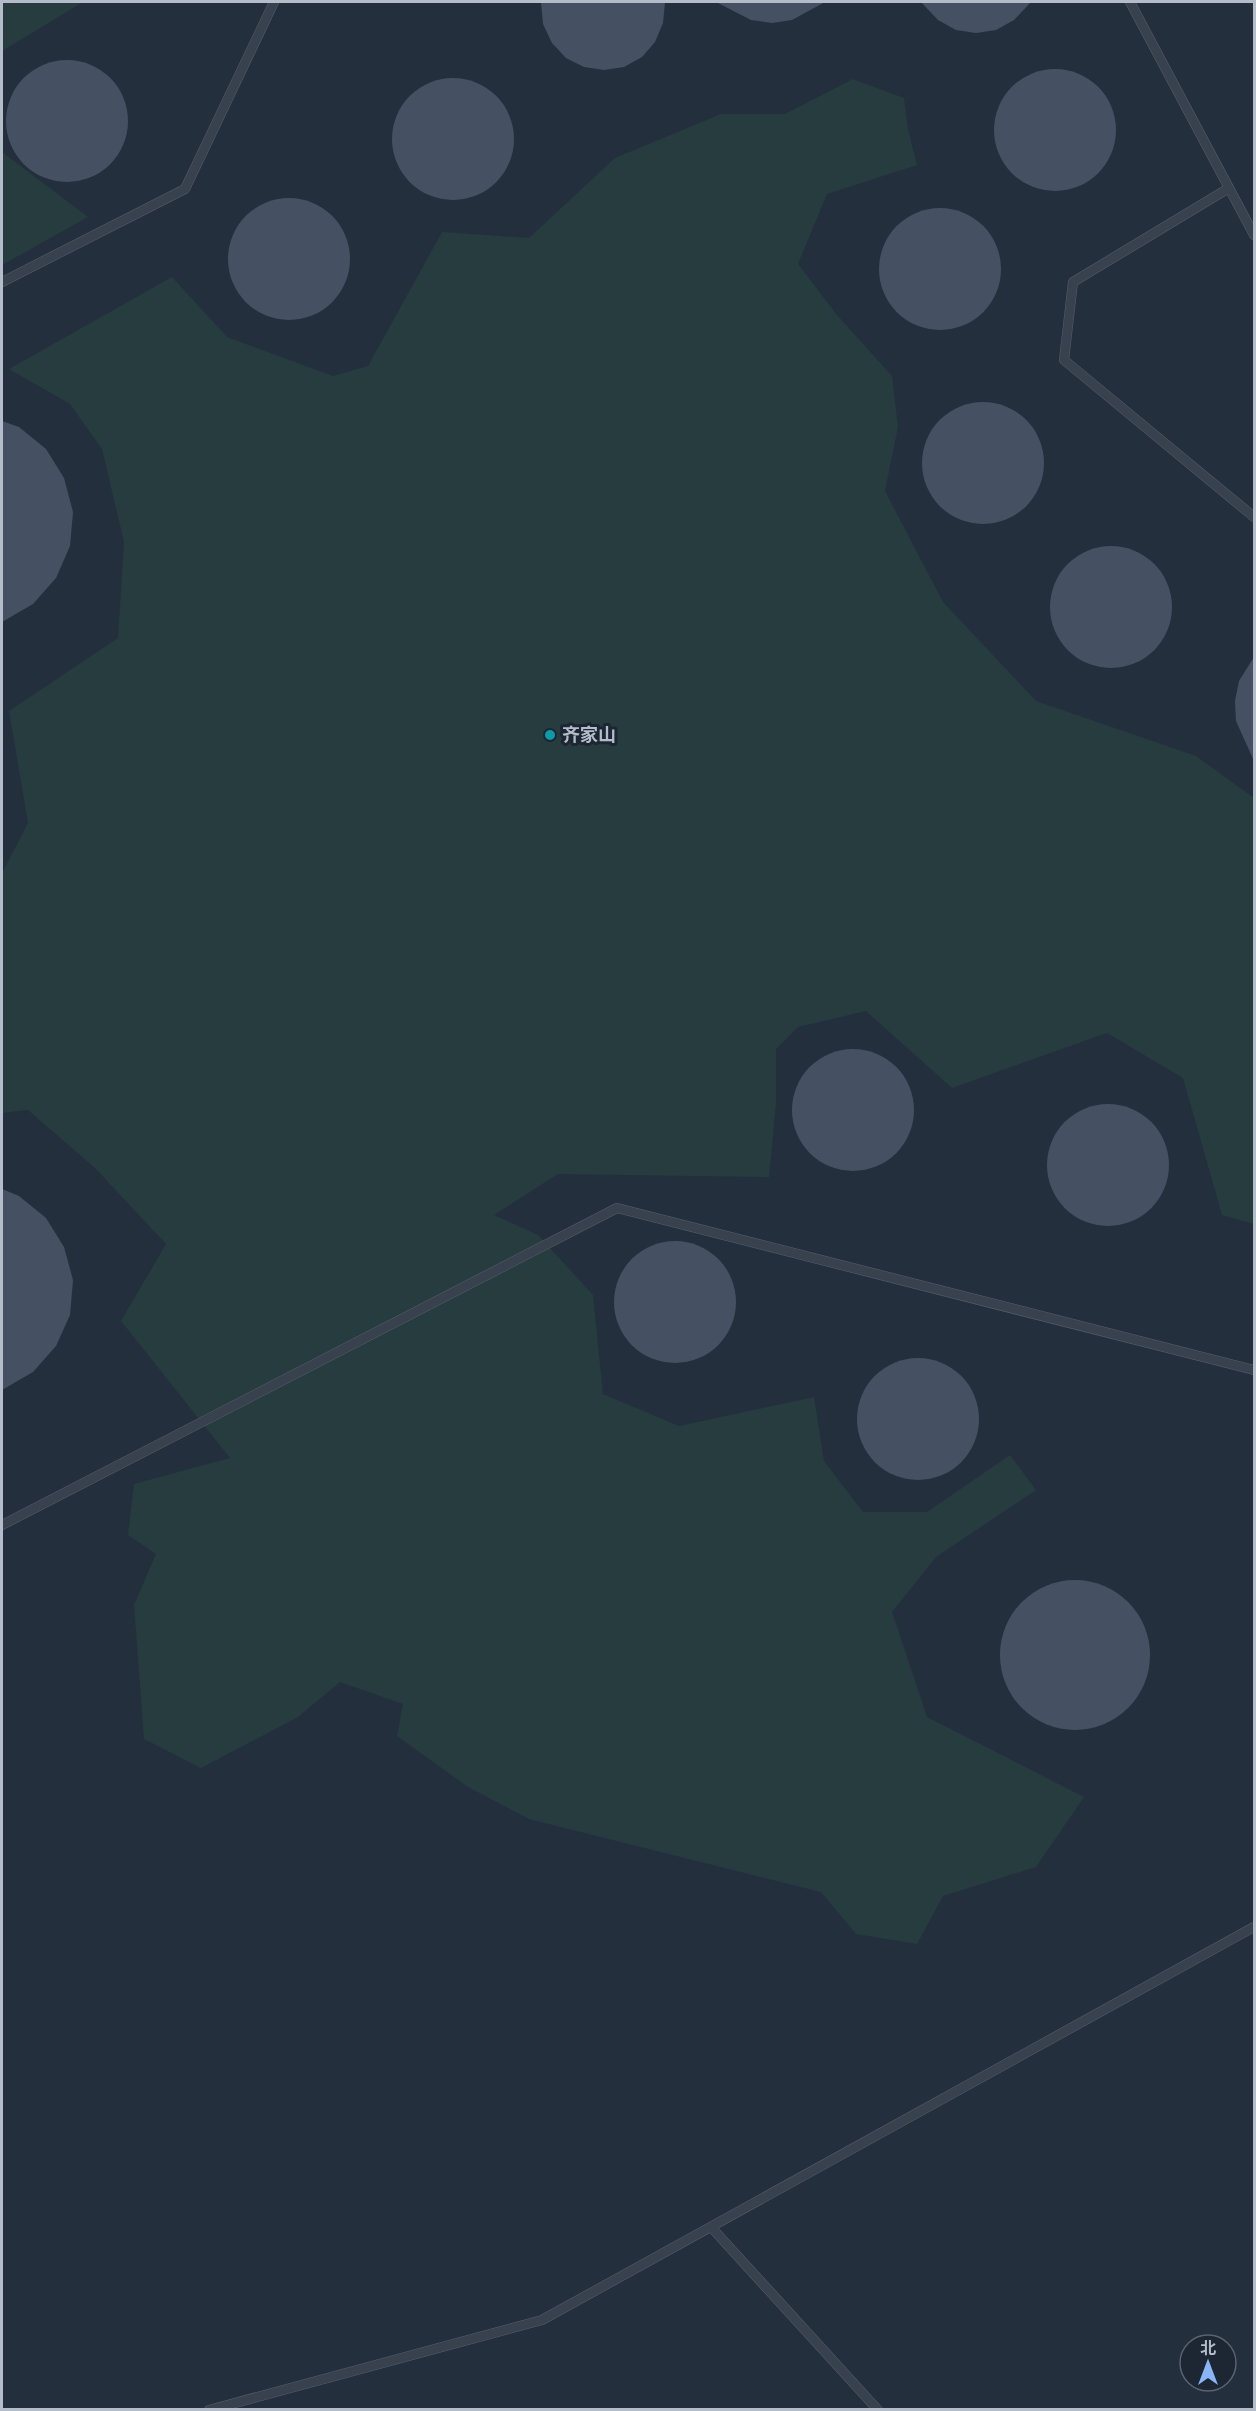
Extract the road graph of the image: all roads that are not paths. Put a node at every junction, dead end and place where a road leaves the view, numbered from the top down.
1 (274, 2) edge
2 (1130, 2) edge
3 (1229, 188) junction
4 (1254, 235) edge
5 (2, 282) edge
6 (1254, 517) edge
7 (1254, 1370) edge
8 (2, 1526) edge
9 (1254, 1928) edge
10 (711, 2227) junction
11 (209, 2409) edge
12 (878, 2409) edge

1 - 5 lane
2 - 3 lane
3 - 4 lane
3 - 6 lane
7 - 8 lane
9 - 10 lane
10 - 11 lane
10 - 12 lane

